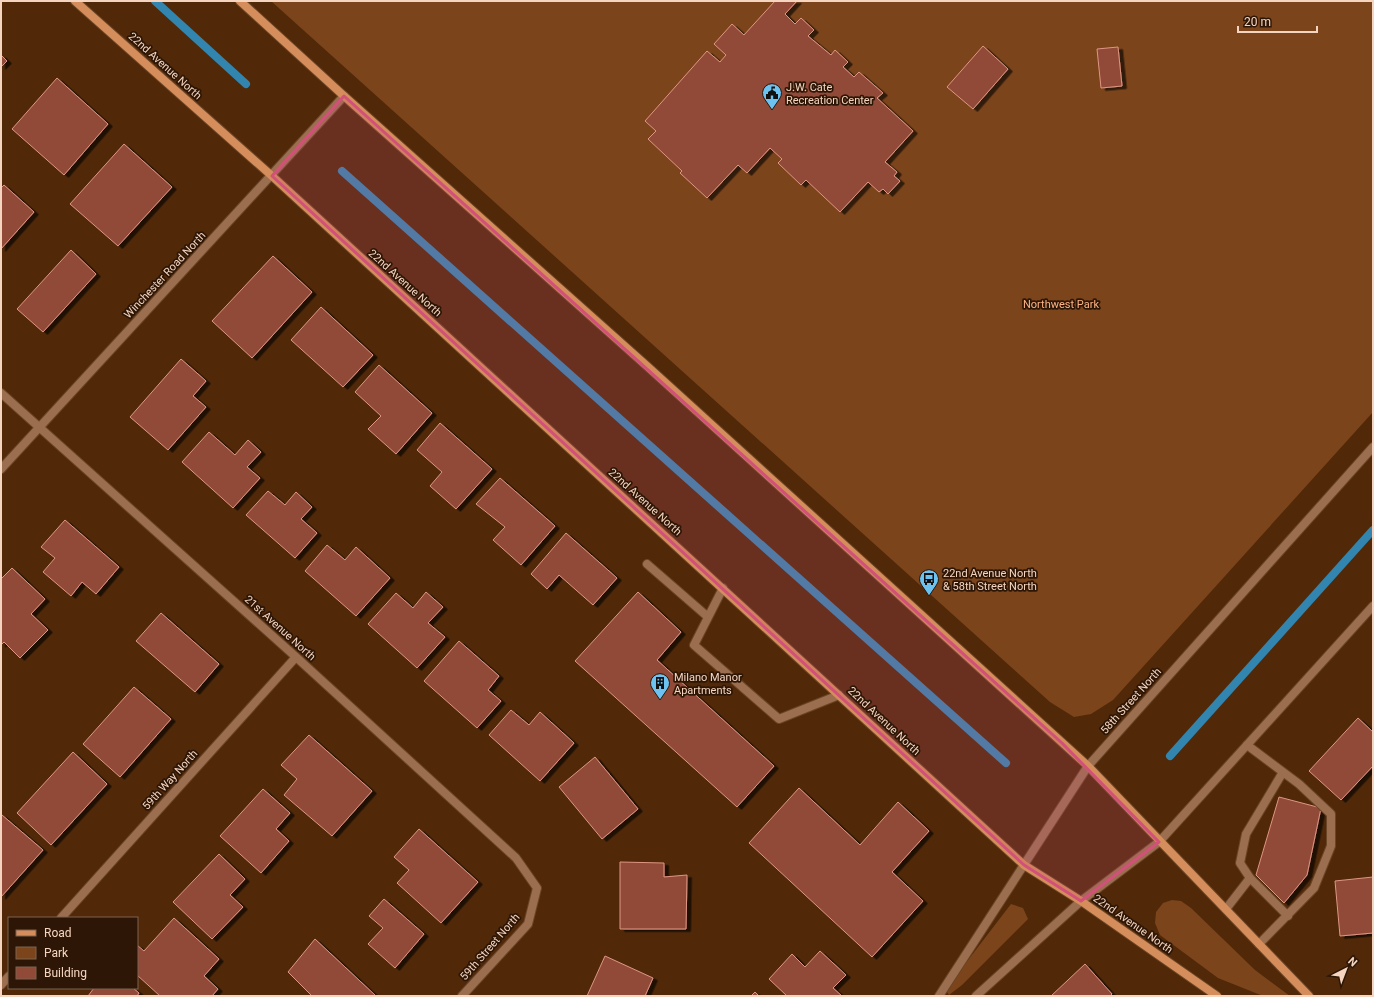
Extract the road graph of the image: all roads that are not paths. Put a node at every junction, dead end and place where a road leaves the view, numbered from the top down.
1 (75, 1) edge
2 (240, 1) edge
3 (344, 96) junction
4 (272, 176) junction
5 (1, 393) edge
6 (39, 426) junction
7 (1373, 447) edge
8 (1, 469) edge
9 (647, 564) dead end
10 (722, 588) junction
11 (1373, 606) edge
12 (708, 618) junction
13 (296, 657) junction
14 (839, 695) junction
15 (1247, 745) junction
16 (1088, 766) junction
17 (1283, 772) junction
18 (1159, 842) junction
19 (1024, 865) junction
20 (1250, 878) junction
21 (537, 888) joint
22 (1081, 901) junction
23 (1226, 910) junction
24 (1288, 916) junction
25 (62, 917) edge
26 (1259, 944) junction
27 (8, 977) edge
28 (1, 985) edge
29 (462, 996) edge
30 (939, 996) edge
31 (976, 996) edge
32 (1217, 996) edge
33 (1309, 996) edge

1 - 4 main road, 22nd Avenue North
2 - 3 main road
3 - 4 street, Winchester Road North
3 - 16 main road
4 - 6 street, Winchester Road North
4 - 10 main road, 22nd Avenue North
5 - 6 street, 21st Avenue North
6 - 8 street, Winchester Road North
6 - 13 street, 21st Avenue North
7 - 16 street, 58th Street North
9 - 12 street
10 - 12 street
10 - 14 main road, 22nd Avenue North
11 - 15 street
12 - 14 street
13 - 21 street, 21st Avenue North
13 - 25 street, 59th Way North
14 - 19 main road, 22nd Avenue North
15 - 17 street
15 - 18 street
16 - 18 main road
16 - 19 street, 58th Street North
17 - 20 street
17 - 24 street
18 - 22 street
18 - 23 main road
19 - 22 main road, 22nd Avenue North
19 - 30 street, 58th Street North
20 - 23 street
20 - 24 street
21 - 29 street, 59th Street North
22 - 31 street
22 - 32 main road, 22nd Avenue North
23 - 26 main road
24 - 26 street
26 - 33 main road
27 - 28 street

